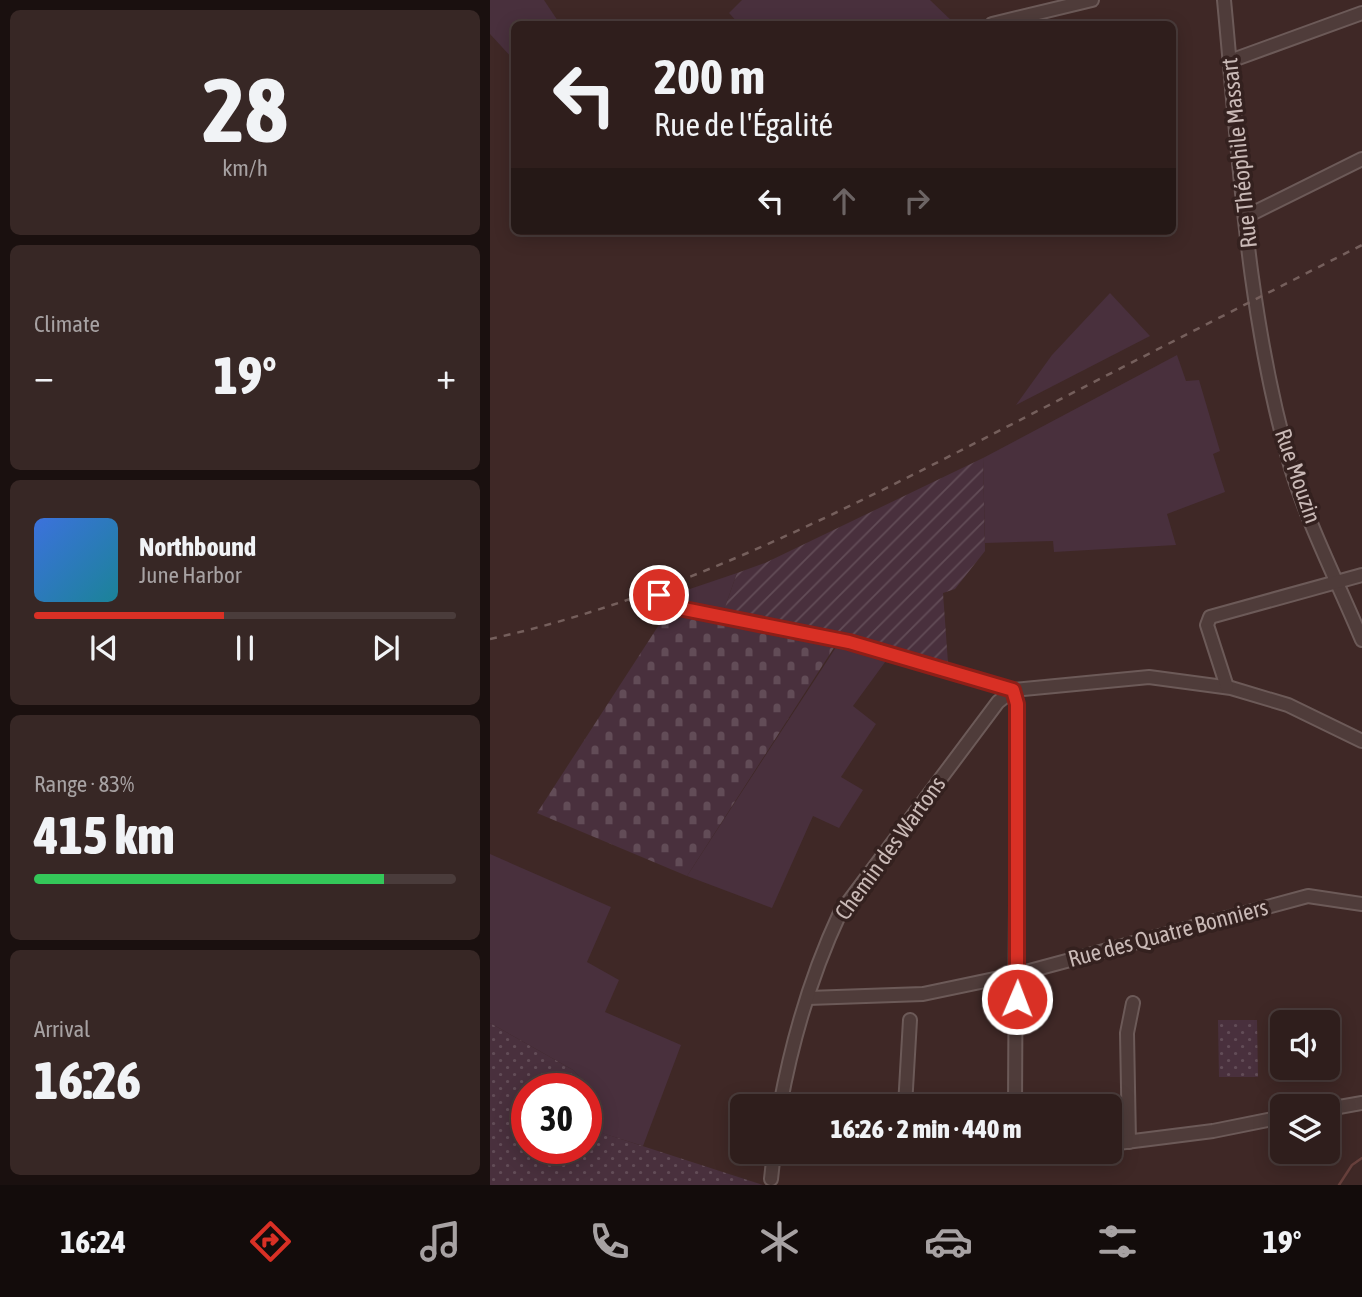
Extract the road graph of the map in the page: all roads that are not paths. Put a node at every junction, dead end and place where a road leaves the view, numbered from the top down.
1 (1092, 0) edge
2 (1224, 0) edge
3 (1362, 13) edge
4 (1004, 21) edge
5 (1230, 61) junction
6 (1362, 159) edge
7 (1245, 217) junction
8 (1256, 305) joint
9 (1362, 575) edge
10 (1338, 582) junction
11 (654, 591) dead end
12 (1362, 640) edge
13 (1227, 687) junction
14 (1013, 690) junction
15 (1362, 741) edge
16 (1362, 904) edge
17 (1018, 974) junction
18 (808, 998) junction
19 (1133, 1003) dead end
20 (910, 1020) dead end
21 (783, 1094) edge
22 (906, 1094) edge
23 (1016, 1094) edge
24 (1362, 1103) edge
25 (1340, 1106) edge
26 (1270, 1120) edge
27 (1129, 1142) junction
28 (1122, 1143) edge
29 (773, 1164) edge
30 (771, 1180) dead end

1 - 4 street
2 - 5 street, Rue Théophile Massart
3 - 5 street
5 - 7 street, Rue Théophile Massart
6 - 7 street
7 - 8 street, Rue Théophile Massart
8 - 10 street, Rue Mouzin
9 - 10 street
10 - 12 street, Rue Mouzin
10 - 13 street
11 - 14 street
13 - 14 street
13 - 15 street
14 - 17 street
14 - 18 street, Chemin des Wartons
16 - 17 street, Rue des Quatre Bonniers
17 - 18 street, Rue des Quatre Bonniers
17 - 23 street
18 - 21 street, Chemin des Wartons
19 - 27 street
20 - 22 street
24 - 25 street
26 - 27 street
27 - 28 street
29 - 30 street

